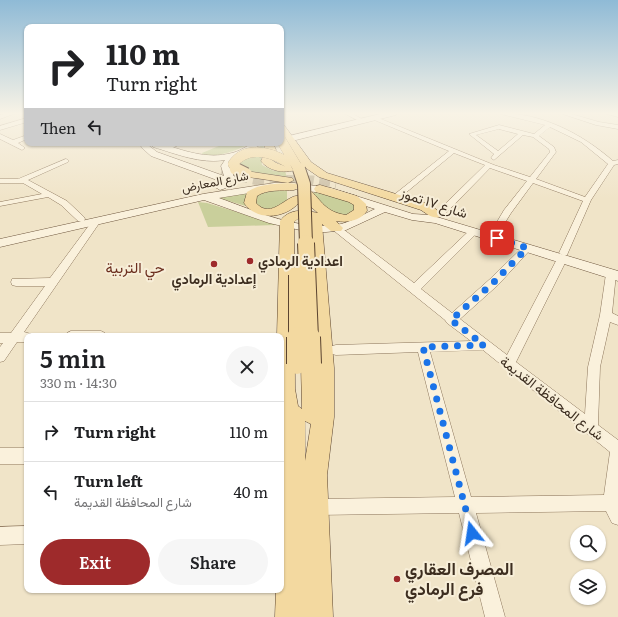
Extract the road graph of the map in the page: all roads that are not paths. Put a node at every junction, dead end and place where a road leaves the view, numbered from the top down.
1 (12, 142) edge
2 (285, 142) edge
3 (287, 142) edge
4 (431, 142) edge
5 (482, 142) edge
6 (512, 142) edge
7 (543, 142) edge
8 (582, 142) edge
9 (284, 143) edge
10 (146, 146) edge
11 (149, 146) edge
12 (156, 146) edge
13 (173, 146) edge
14 (253, 146) edge
15 (269, 146) edge
16 (22, 148) dead end
17 (168, 148) junction
18 (453, 151) junction
19 (498, 154) junction
20 (233, 156) junction
21 (303, 159) junction
22 (66, 161) dead end
23 (287, 162) junction
24 (615, 163) edge
25 (491, 166) junction
26 (219, 173) tunnel mouth
27 (531, 180) junction
28 (0, 181) edge
29 (19, 181) junction
30 (334, 184) junction
31 (220, 187) junction
32 (297, 189) junction
33 (320, 189) junction
34 (202, 194) junction
35 (49, 195) junction
36 (394, 198) junction
37 (587, 200) junction
38 (0, 204) edge
39 (156, 204) junction
40 (385, 208) junction
41 (436, 216) junction
42 (81, 219) junction
43 (319, 219) junction
44 (96, 222) junction
45 (287, 224) junction
46 (336, 228) junction
47 (474, 231) junction
48 (495, 232) junction
49 (0, 237) edge
50 (510, 240) junction
51 (0, 243) edge
52 (527, 248) junction
53 (563, 256) junction
54 (616, 274) edge
55 (16, 282) dead end
56 (54, 282) junction
57 (415, 288) junction
58 (606, 316) junction
59 (451, 320) junction
60 (618, 321) edge
61 (24, 337) edge
62 (0, 338) edge
63 (14, 338) junction
64 (484, 345) junction
65 (423, 347) junction
66 (336, 350) dead end
67 (0, 357) edge
68 (304, 364) junction
69 (509, 364) junction
70 (294, 426) junction
71 (591, 428) junction
72 (618, 449) edge
73 (618, 452) edge
74 (24, 456) edge
75 (2, 459) edge
76 (315, 476) junction
77 (465, 505) junction
78 (315, 507) junction
79 (614, 510) edge
80 (286, 525) edge
81 (24, 535) edge
82 (0, 536) edge
83 (290, 617) edge
84 (318, 617) edge
85 (495, 617) edge

1 - 16 street
2 - 32 main road, bridge
3 - 21 main road
4 - 18 street
5 - 19 street
6 - 19 street
7 - 27 street
8 - 24 street
9 - 23 main road
10 - 31 street
11 - 26 street
12 - 17 street
13 - 17 street
14 - 20 street
15 - 21 main road
17 - 20 street
18 - 25 street
18 - 36 street
19 - 25 street
20 - 31 street
21 - 30 main road
22 - 29 street
23 - 32 main road
23 - 32 main road, bridge
24 - 37 street
25 - 27 street
25 - 41 street
27 - 37 street
27 - 48 street
28 - 29 street
29 - 35 street
30 - 32 street, شارع المعارض
30 - 36 main road
30 - 41 street, شارع ١٧ تموز
31 - 34 street
32 - 32 main road
32 - 33 street, شارع المعارض
32 - 34 street, شارع المعارض
32 - 43 main road
32 - 68 main road, bridge
33 - 40 street, شارع المعارض
33 - 43 main road
34 - 39 street, شارع المعارض
34 - 45 street
35 - 38 street
35 - 42 street
36 - 41 main road
37 - 53 street
39 - 42 street, شارع المعارض
39 - 44 street, شارع المعارض
40 - 41 street, شارع المعارض
40 - 46 street
41 - 47 street, شارع ١٧ تموز
41 - 48 street, شارع ١٧ تموز
42 - 49 street, شارع المعارض
43 - 45 main road
43 - 46 main road
43 - 76 main road
44 - 51 street, شارع المعارض
44 - 56 street
45 - 70 main road
46 - 57 street, شارع المحافظة القديمة
47 - 50 street, شارع ١٧ تموز
47 - 57 street
48 - 50 street, شارع ١٧ تموز
50 - 52 street, شارع ١٧ تموز
50 - 53 street, شارع ١٧ تموز
52 - 53 street, شارع ١٧ تموز
52 - 59 street
53 - 54 street, شارع ١٧ تموز
53 - 69 street
54 - 58 street
55 - 56 street
56 - 63 street
57 - 59 street, شارع المحافظة القديمة
58 - 60 street
58 - 71 street
59 - 64 street, شارع المحافظة القديمة
61 - 63 street
62 - 63 street
63 - 67 street
64 - 65 street
64 - 69 street, شارع المحافظة القديمة
65 - 66 street
65 - 77 street
68 - 70 main road
68 - 76 main road
69 - 71 street, شارع المحافظة القديمة
70 - 80 main road
71 - 72 street, شارع المحافظة القديمة
73 - 79 street
74 - 75 street
76 - 78 main road
77 - 78 street
77 - 79 street
77 - 85 street
78 - 84 main road
80 - 83 main road
81 - 82 street

